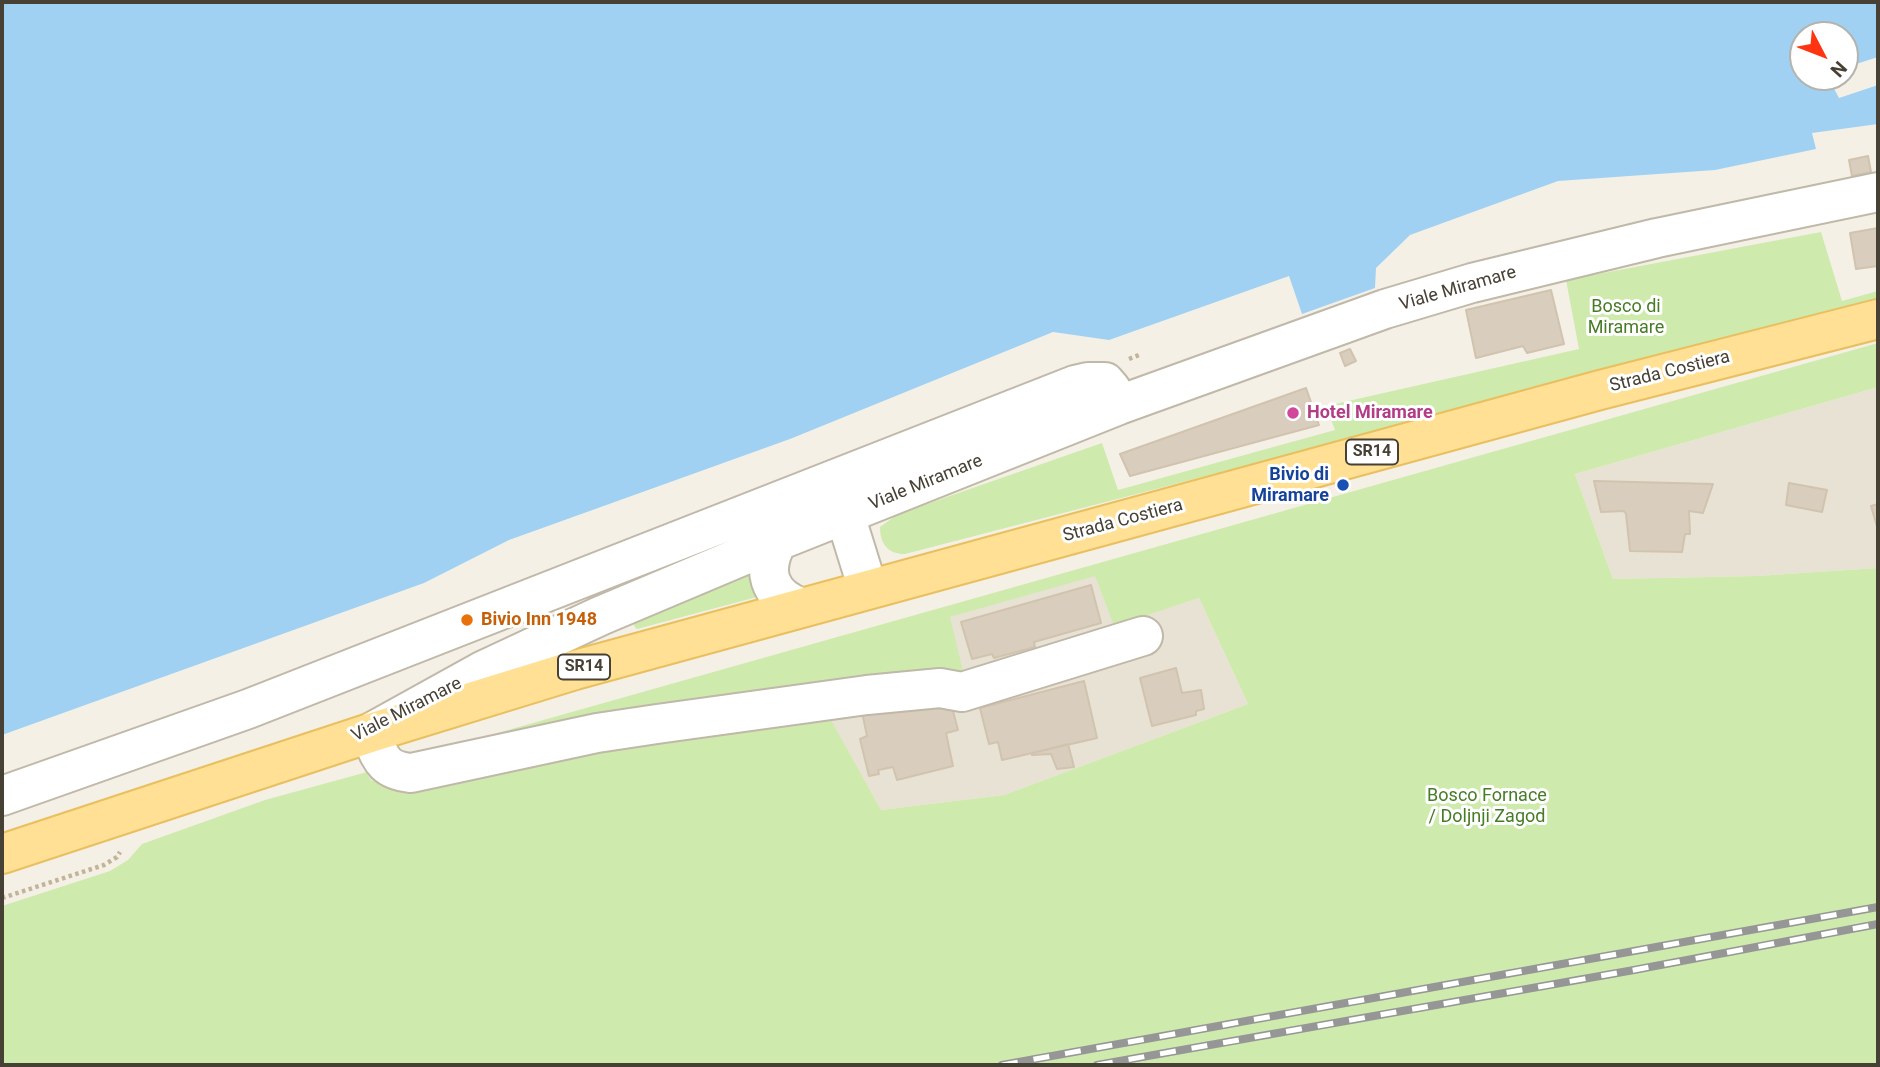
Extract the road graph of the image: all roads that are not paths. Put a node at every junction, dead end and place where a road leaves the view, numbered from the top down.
1 (1878, 192) edge
2 (1878, 319) edge
3 (1111, 389) dead end
4 (845, 515) junction
5 (778, 541) junction
6 (867, 589) junction
7 (800, 607) junction
8 (1143, 636) dead end
9 (370, 733) junction
10 (2, 796) edge
11 (2, 854) edge

1 - 4 street, Viale Miramare
2 - 6 main road, Strada Costiera / SR14
3 - 10 street
4 - 5 street, Viale Miramare
4 - 6 street
5 - 7 street
5 - 9 street, Viale Miramare
6 - 7 main road, Strada Costiera / SR14
7 - 9 main road, Strada Costiera / SR14
8 - 9 street
9 - 11 main road, Viale Miramare / SR14

